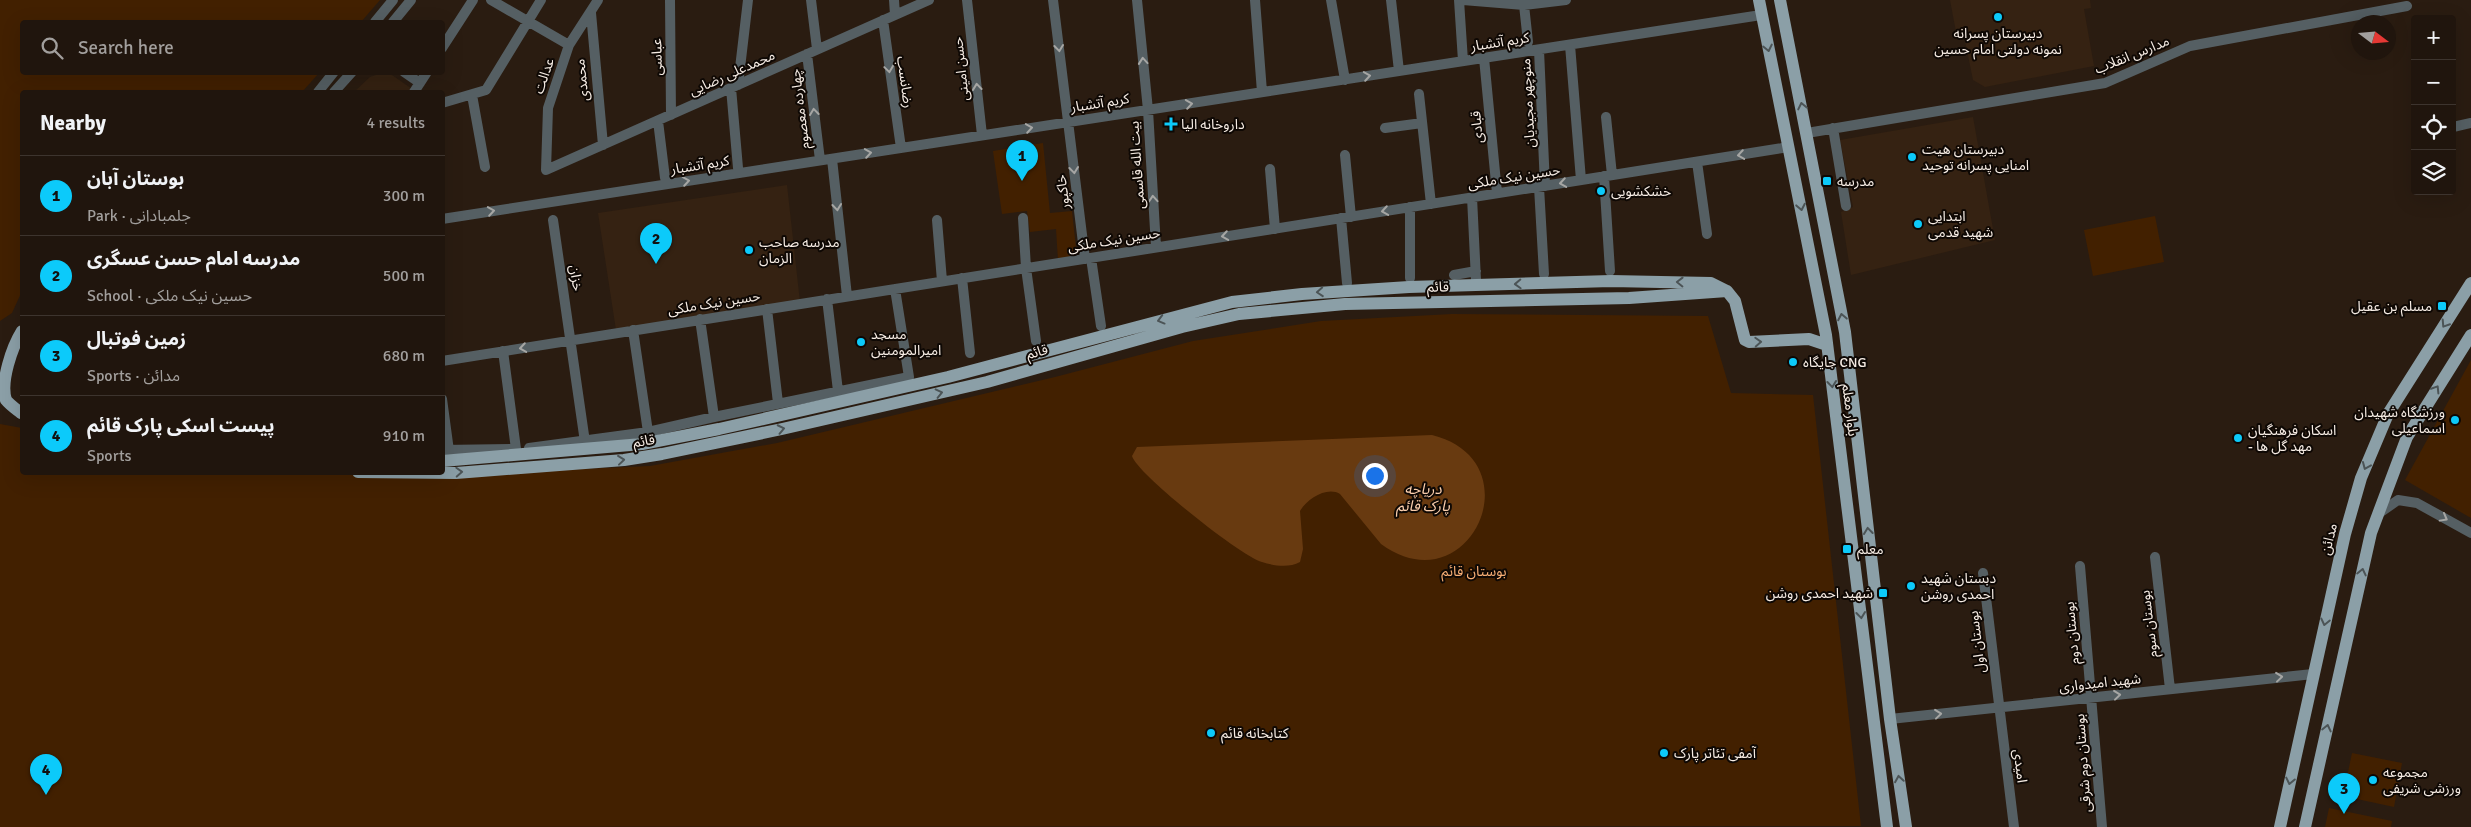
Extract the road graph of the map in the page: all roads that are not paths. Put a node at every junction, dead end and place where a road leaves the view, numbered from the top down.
1 (393, 0) edge
2 (411, 0) edge
3 (473, 0) edge
4 (491, 0) edge
5 (541, 0) edge
6 (598, 0) edge
7 (670, 0) edge
8 (746, 0) edge
9 (811, 0) edge
10 (894, 0) edge
11 (929, 0) edge
12 (967, 0) edge
13 (1053, 0) edge
14 (1137, 0) edge
15 (1255, 0) edge
16 (1331, 0) edge
17 (1392, 0) edge
18 (1459, 0) edge
19 (1463, 0) edge
20 (1566, 0) edge
21 (1759, 0) edge
22 (1780, 0) edge
23 (1523, 2) edge
24 (2407, 6) dead end
25 (590, 12) junction
26 (896, 15) junction
27 (1761, 15) junction
28 (377, 20) edge
29 (395, 20) edge
30 (883, 20) junction
31 (528, 21) junction
32 (1528, 42) dead end
33 (445, 43) edge
34 (1570, 45) junction
35 (569, 46) junction
36 (818, 50) junction
37 (1539, 50) junction
38 (807, 54) junction
39 (1484, 58) junction
40 (1463, 61) junction
41 (1399, 71) junction
42 (332, 75) edge
43 (349, 75) edge
44 (408, 75) edge
45 (425, 75) edge
46 (1345, 80) junction
47 (420, 83) junction
48 (735, 86) junction
49 (320, 90) edge
50 (336, 90) edge
51 (415, 90) edge
52 (1262, 92) junction
53 (1419, 94) dead end
54 (472, 95) junction
55 (445, 102) edge
56 (1148, 110) junction
57 (671, 115) junction
58 (1606, 117) dead end
59 (658, 121) junction
60 (1068, 122) junction
61 (1422, 123) junction
62 (2471, 123) edge
63 (2456, 126) edge
64 (1385, 128) dead end
65 (1832, 128) junction
66 (1807, 132) junction
67 (982, 135) junction
68 (603, 145) junction
69 (1789, 147) junction
70 (900, 148) junction
71 (1345, 155) dead end
72 (832, 158) junction
73 (820, 160) junction
74 (1697, 162) junction
75 (485, 167) dead end
76 (738, 168) dead end
77 (1270, 169) dead end
78 (546, 170) joint
79 (1608, 176) junction
80 (665, 178) dead end
81 (1581, 180) junction
82 (1542, 186) junction
83 (1497, 193) junction
84 (1472, 197) junction
85 (1431, 204) junction
86 (1846, 206) dead end
87 (1410, 207) junction
88 (1346, 217) junction
89 (445, 218) edge
90 (1023, 218) dead end
91 (553, 220) dead end
92 (936, 220) dead end
93 (1275, 228) junction
94 (1707, 234) dead end
95 (1156, 247) junction
96 (1088, 258) junction
97 (1026, 268) junction
98 (1610, 271) dead end
99 (1544, 274) dead end
100 (1454, 276) dead end
101 (962, 278) junction
102 (1410, 278) dead end
103 (942, 281) junction
104 (1347, 283) dead end
105 (2471, 283) edge
106 (895, 289) junction
107 (1727, 291) junction
108 (847, 296) junction
109 (828, 299) junction
110 (767, 309) junction
111 (700, 319) junction
112 (1101, 326) dead end
113 (634, 330) junction
114 (2471, 335) edge
115 (19, 336) edge
116 (571, 340) junction
117 (1036, 341) dead end
118 (1827, 345) junction
119 (503, 351) junction
120 (970, 353) dead end
121 (0, 356) edge
122 (445, 361) edge
123 (838, 391) junction
124 (778, 403) junction
125 (0, 408) edge
126 (20, 411) edge
127 (20, 413) edge
128 (714, 417) junction
129 (648, 432) junction
130 (585, 442) junction
131 (516, 449) junction
132 (445, 454) edge
133 (445, 473) edge
134 (2378, 514) junction
135 (2471, 534) edge
136 (2155, 556) dead end
137 (2080, 566) dead end
138 (1983, 573) dead end
139 (2313, 674) junction
140 (2170, 689) junction
141 (2092, 698) junction
142 (1998, 708) junction
143 (1890, 719) junction
144 (1887, 827) edge
145 (1906, 827) edge
146 (2014, 827) edge
147 (2102, 827) edge
148 (2280, 827) edge
149 (2305, 827) edge

1 - 28 street
2 - 29 street
3 - 33 street
4 - 31 street
5 - 31 street
6 - 25 street, عدالت
7 - 57 street, عباسی
8 - 48 street
9 - 36 street
10 - 26 street
11 - 26 street, محمدعلی رضایی
67 -> 12 street, حسن امینی
13 -> 60 street, خاکپور
56 -> 14 street, بیت الله قاسمی
15 - 52 street
16 - 46 street
17 - 41 street
18 - 40 street
19 - 23 street
20 - 23 street
21 - 27 main road, بلوار معلم
66 -> 22 main road, بلوار معلم
23 - 32 street
24 - 65 street, مدارس انقلاب
25 - 35 street, عدالت
25 - 68 street, محمدی
26 - 30 street, محمدعلی رضایی
27 - 34 street, کریم آتشبار
27 -> 69 main road, بلوار معلم
30 - 36 street, محمدعلی رضایی
30 -> 70 street, رضانسب
31 - 35 street
31 - 54 street
34 - 37 street, کریم آتشبار
34 - 81 street
35 - 78 street, عدالت
36 - 38 street, محمدعلی رضایی
37 - 39 street, کریم آتشبار
37 - 82 street, منوچهر مجیدیان
38 - 48 street, محمدعلی رضایی
73 -> 38 street, چهارده معصوم
39 - 40 street, کریم آتشبار
39 - 83 street, قبادی
40 - 41 street, کریم آتشبار
46 -> 41 street, کریم آتشبار
42 - 49 street
43 - 50 street
44 - 47 street
45 - 47 street
46 - 52 street, کریم آتشبار
47 - 51 street
48 - 57 street, محمدعلی رضایی
48 - 76 street
56 -> 52 street, کریم آتشبار
53 - 61 street
54 - 55 street
54 - 75 street
56 - 60 street, کریم آتشبار
95 -> 56 street, بیت الله قاسمی
57 - 59 street, محمدعلی رضایی
58 - 79 street
59 - 68 street, محمدعلی رضایی
59 - 80 street
67 -> 60 street, کریم آتشبار
60 -> 96 street, خاکپور
61 - 64 street
61 - 85 street
62 - 63 street
65 - 66 street, مدارس انقلاب
65 - 86 street
143 -> 66 main road, بلوار معلم
67 - 70 street, کریم آتشبار
68 - 78 street, محمدعلی رضایی
69 -> 74 street, حسین نیک ملکی
69 -> 118 main road, بلوار معلم
72 -> 70 street, کریم آتشبار
71 - 88 street
72 - 73 street, کریم آتشبار
72 -> 108 street
89 -> 73 street, کریم آتشبار
74 - 79 street, حسین نیک ملکی
74 - 94 street
77 - 93 street
79 - 81 street, حسین نیک ملکی
79 - 98 street
81 -> 82 street, حسین نیک ملکی
82 - 83 street, حسین نیک ملکی
82 - 99 street, منوچهر مجیدیان
83 - 84 street, حسین نیک ملکی
84 - 85 street, حسین نیک ملکی
84 - 100 street
85 - 87 street, حسین نیک ملکی
87 -> 88 street, حسین نیک ملکی
87 - 102 street
88 - 93 street, حسین نیک ملکی
88 - 104 street
90 - 97 street
91 - 116 street, خزان
92 - 103 street
93 -> 95 street, حسین نیک ملکی
95 - 96 street, حسین نیک ملکی
96 - 97 street, حسین نیک ملکی
96 - 112 street, خاکپور
97 - 101 street, حسین نیک ملکی
97 - 117 street
101 - 103 street, حسین نیک ملکی
101 - 120 street
103 - 106 street, حسین نیک ملکی
105 -> 139 main road, مدائن
106 - 108 street, حسین نیک ملکی
106 - 123 street
107 -> 118 main road
107 -> 132 main road, قائم
133 -> 107 main road, قائم
108 - 109 street, حسین نیک ملکی
109 - 110 street, حسین نیک ملکی
109 - 123 street
110 - 111 street, حسین نیک ملکی
110 - 124 street
111 - 113 street, حسین نیک ملکی
111 - 128 street
113 - 116 street, حسین نیک ملکی
113 - 129 street
134 -> 114 main road
115 - 121 main road
115 - 126 main road
116 -> 119 street, حسین نیک ملکی
116 - 130 street, خزان
118 -> 144 main road, بلوار معلم
119 - 122 street, حسین نیک ملکی
119 - 131 street
123 - 124 street
124 - 128 street
125 - 127 main road
128 - 129 street
129 - 130 street
130 - 131 street
131 - 132 street
134 -> 135 street
149 -> 134 main road
136 - 140 street, بوستان سوم
137 - 141 street, بوستان دوم
138 - 142 street, بوستان اول
140 -> 139 street, شهيد امیدواری
139 -> 148 main road, مدائن
141 -> 140 street, شهيد امیدواری
141 - 142 street, شهيد امیدواری
141 - 147 street, بوستان دوم شرقی
143 -> 142 street, شهيد امیدواری
142 - 146 street, امیدی
145 -> 143 main road, بلوار معلم

